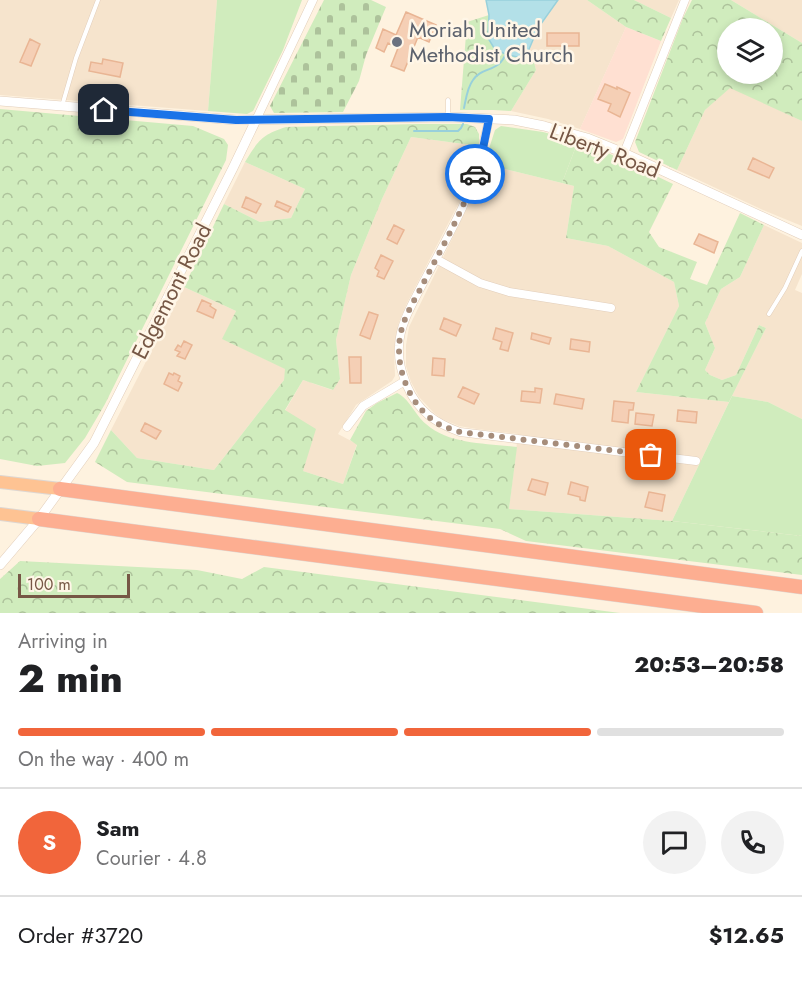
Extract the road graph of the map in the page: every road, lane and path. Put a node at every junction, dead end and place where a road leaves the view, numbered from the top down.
1 (98, 0) edge
2 (313, 0) edge
3 (685, 0) edge
4 (448, 100) dead end
5 (0, 101) edge
6 (62, 107) junction
7 (448, 117) junction
8 (489, 119) junction
9 (255, 120) junction
10 (624, 153) junction
11 (802, 235) edge
12 (802, 251) edge
13 (436, 259) junction
14 (611, 308) dead end
15 (769, 314) dead end
16 (405, 381) junction
17 (347, 427) dead end
18 (696, 460) dead end
19 (0, 482) edge
20 (60, 489) junction
21 (0, 514) edge
22 (39, 519) junction
23 (0, 565) edge
24 (802, 587) edge
25 (756, 613) edge

1 - 6 lane
2 - 9 street, Edgemont Road
3 - 10 street
4 - 7 lane
5 - 6 street, Liberty Road
6 - 9 street, Liberty Road
7 - 8 street, Liberty Road
7 - 9 street, Liberty Road
8 - 10 street, Liberty Road
8 - 13 street
9 - 20 street, Edgemont Road
10 - 11 street, Liberty Road
12 - 15 lane
13 - 14 street
13 - 16 street
16 - 17 street
16 - 18 street
19 - 20 highway
20 - 22 street, Edgemont Road
20 - 24 highway
21 - 22 highway
22 - 23 street, Edgemont Road
22 - 25 highway

